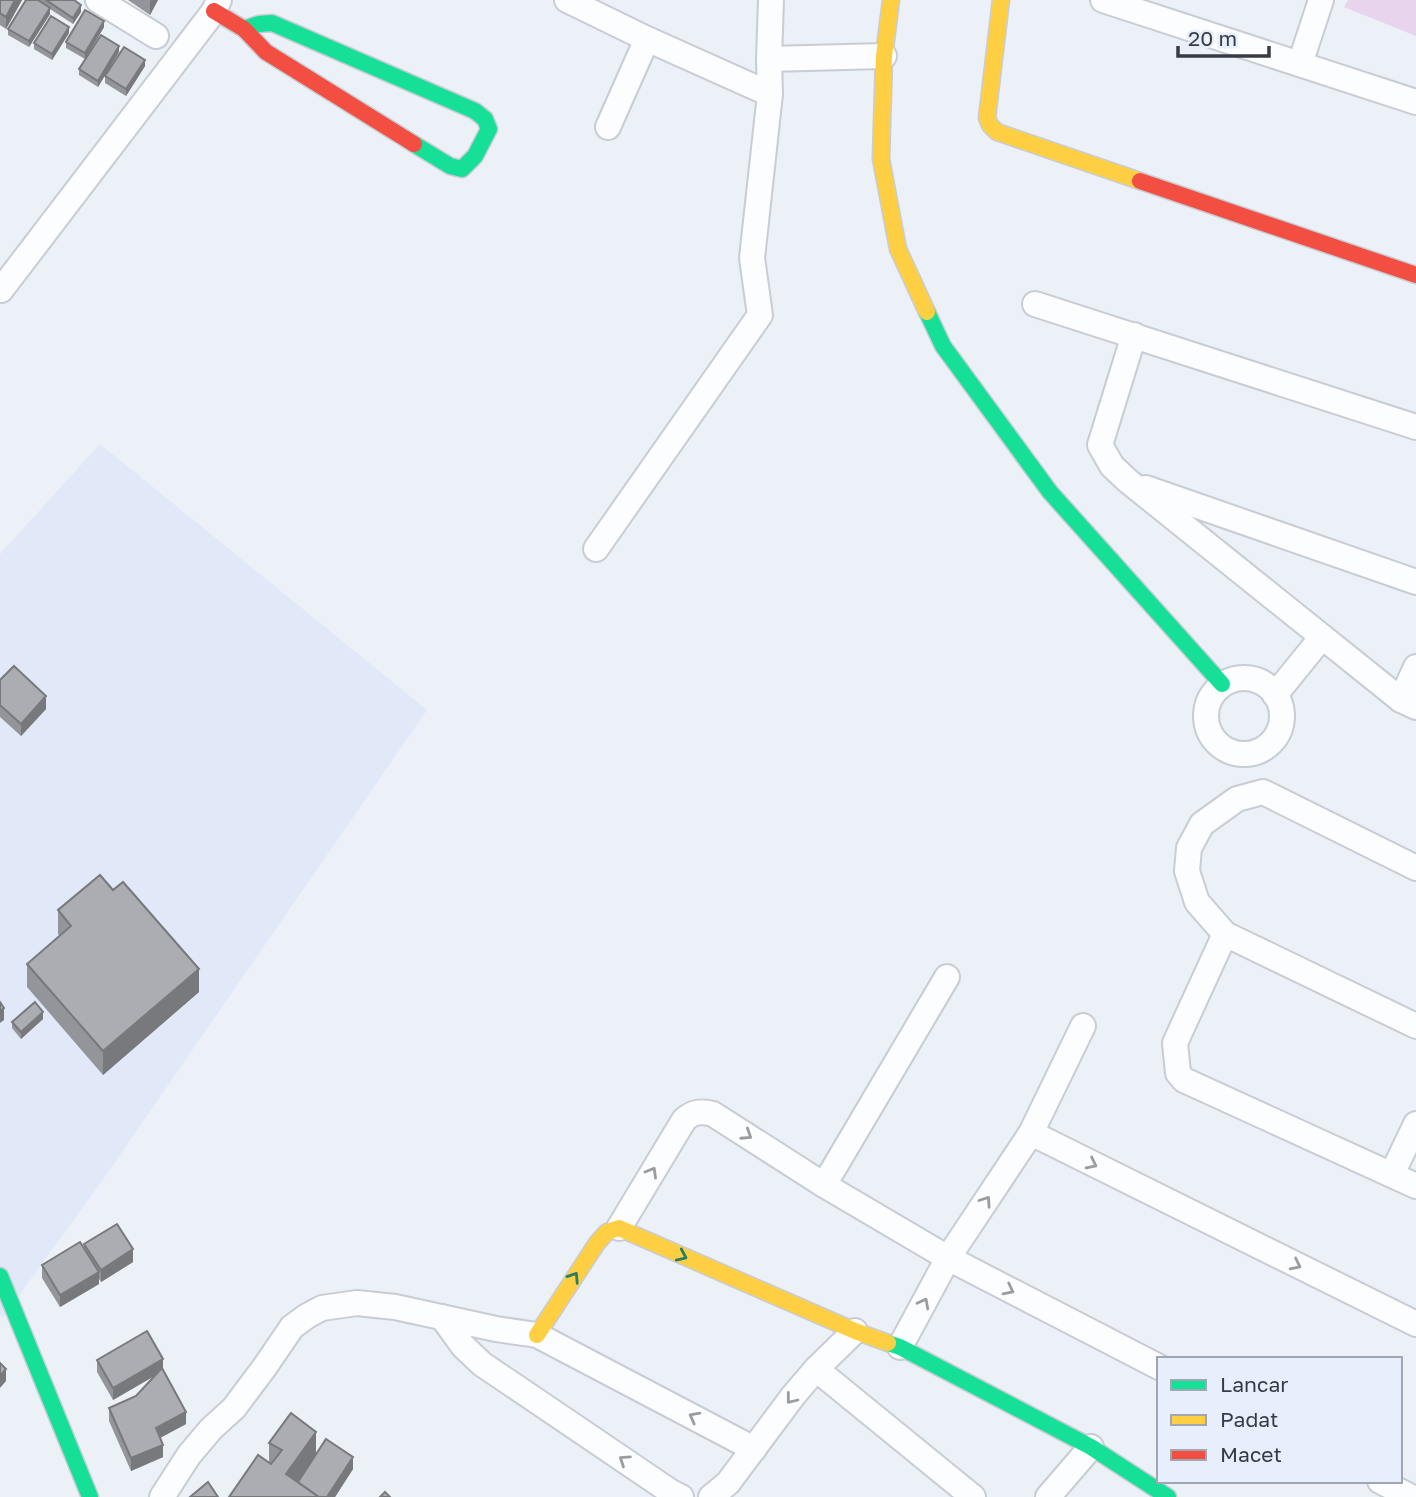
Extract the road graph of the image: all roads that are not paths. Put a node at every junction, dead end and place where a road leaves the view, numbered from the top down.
1 (98, 0) edge
2 (566, 0) edge
3 (771, 0) edge
4 (891, 0) edge
5 (1001, 0) edge
6 (1103, 0) edge
7 (1321, 0) edge
8 (217, 5) edge
9 (244, 29) junction
10 (156, 36) dead end
11 (647, 40) junction
12 (884, 56) junction
13 (769, 59) junction
14 (1300, 64) junction
15 (770, 94) junction
16 (1416, 102) edge
17 (608, 127) dead end
18 (1416, 275) edge
19 (1, 290) edge
20 (1035, 304) dead end
21 (1134, 335) junction
22 (1416, 427) edge
23 (1128, 481) junction
24 (596, 549) dead end
25 (1416, 582) edge
26 (1322, 637) junction
27 (1416, 667) edge
28 (1222, 684) junction
29 (1275, 695) junction
30 (1408, 704) edge
31 (1254, 753) junction
32 (1263, 792) junction
33 (1416, 868) edge
34 (1225, 934) junction
35 (947, 977) dead end
36 (1083, 1026) dead end
37 (1416, 1026) edge
38 (1416, 1124) edge
39 (1031, 1133) junction
40 (1392, 1174) junction
41 (824, 1185) junction
42 (1416, 1186) edge
43 (619, 1228) junction
44 (948, 1258) junction
45 (0, 1276) edge
46 (442, 1317) junction
47 (1416, 1324) edge
48 (855, 1331) junction
49 (537, 1335) junction
50 (900, 1347) junction
51 (1157, 1366) edge
52 (816, 1369) junction
53 (1091, 1447) junction
54 (754, 1450) junction
55 (1384, 1483) edge
56 (90, 1497) edge
57 (162, 1497) edge
58 (681, 1497) edge
59 (711, 1497) edge
60 (973, 1497) edge
61 (1048, 1497) edge
62 (1168, 1497) edge
63 (1411, 1497) edge

1 - 10 street
2 - 11 street
3 - 13 street
4 - 12 street
5 - 18 street
6 - 14 street
7 - 14 street
8 - 9 street
8 - 19 street
9 - 9 street
11 - 15 street
11 - 17 street
12 - 13 street
12 - 28 street
13 - 15 street
14 - 16 street
15 - 24 street
20 - 21 street
21 - 22 street
21 - 23 street
23 - 25 street
23 - 26 street
26 - 29 street
26 - 30 street
27 - 30 street
28 - 29 street
28 - 31 street
29 - 31 street
31 - 32 street
32 - 33 street
32 - 34 street
34 - 37 street
34 - 40 street
35 - 41 street
36 - 39 street
38 - 40 street
44 -> 39 street
39 -> 47 street
40 - 42 street
43 -> 41 street
41 - 44 street
43 -> 48 street
49 -> 43 street
50 -> 44 street
44 -> 51 street
45 - 56 street
46 - 49 street
46 - 57 street
58 -> 46 street
48 - 50 street
48 - 52 street
54 -> 49 street
50 - 53 street
52 -> 54 street
52 - 60 street
53 - 61 street
53 - 62 street
54 - 59 street
55 - 63 street

